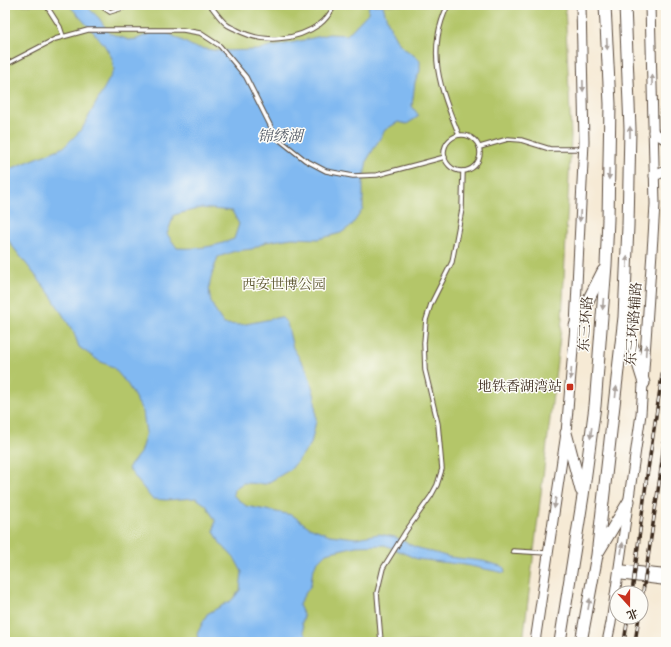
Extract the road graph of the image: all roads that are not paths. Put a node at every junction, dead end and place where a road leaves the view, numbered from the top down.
1 (46, 5) edge
2 (100, 5) edge
3 (132, 5) edge
4 (210, 5) edge
5 (335, 5) edge
6 (448, 5) edge
7 (581, 5) edge
8 (606, 5) edge
9 (625, 5) edge
10 (650, 5) edge
11 (63, 36) junction
12 (5, 66) edge
13 (654, 132) junction
14 (459, 135) junction
15 (666, 140) edge
16 (480, 148) junction
17 (584, 149) junction
18 (444, 157) junction
19 (463, 171) junction
20 (666, 171) edge
21 (654, 176) junction
22 (606, 265) junction
23 (624, 317) junction
24 (574, 326) junction
25 (644, 383) junction
26 (566, 433) junction
27 (583, 496) junction
28 (629, 501) junction
29 (513, 551) dead end
30 (548, 553) junction
31 (597, 555) junction
32 (618, 572) junction
33 (666, 574) edge
34 (666, 581) edge
35 (381, 642) edge
36 (535, 642) edge
37 (560, 642) edge
38 (582, 642) edge
39 (607, 642) edge

1 - 11 lane
2 - 3 lane
4 - 5 lane
6 - 14 lane
7 -> 17 main road
8 -> 22 highway, 东三环路
23 -> 9 highway
13 -> 10 main road, 东三环路辅路
11 - 12 lane
11 - 18 lane
13 - 15 main road
13 - 21 main road, 东三环路辅路
14 - 16 lane
14 - 18 lane
16 - 17 lane
16 - 19 lane
17 -> 24 main road
18 - 19 lane
19 - 35 lane
20 - 21 main road
25 -> 21 main road, 东三环路辅路
22 - 24 highway
22 -> 27 highway, 东三环路
23 - 25 highway
31 -> 23 highway
24 -> 26 main road
25 - 28 main road, 东三环路辅路
26 - 27 highway
26 -> 30 main road
27 - 37 highway, 东三环路
28 - 31 highway
32 -> 28 main road, 东三环路辅路
29 - 30 lane
30 - 36 main road
38 -> 31 highway
32 - 33 street
32 - 34 street
32 - 39 main road, 东三环路辅路

